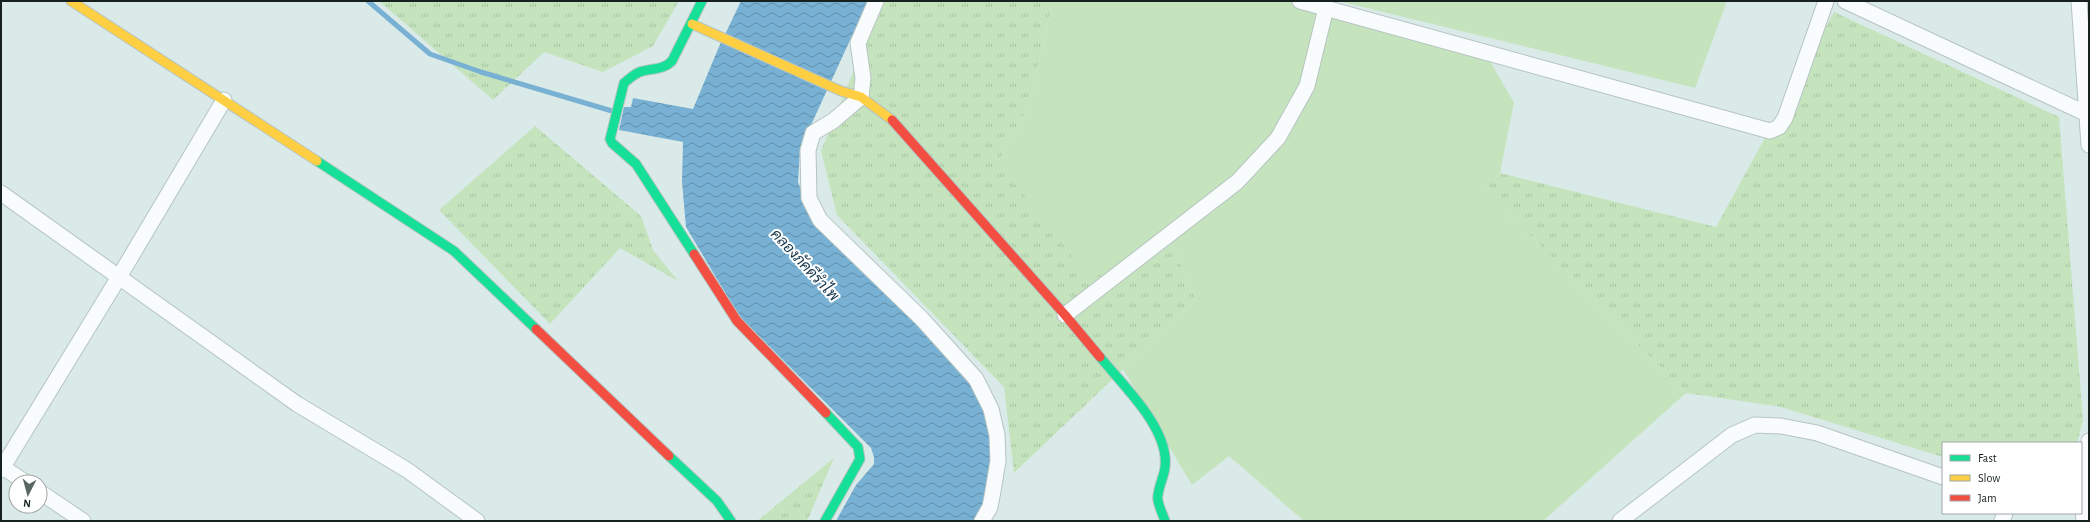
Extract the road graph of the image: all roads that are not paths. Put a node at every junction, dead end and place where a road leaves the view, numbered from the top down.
1 (71, 1) edge
2 (702, 1) edge
3 (876, 1) edge
4 (1300, 1) edge
5 (1826, 1) edge
6 (1845, 1) edge
7 (2079, 1) edge
8 (1326, 8) junction
9 (692, 24) junction
10 (861, 97) junction
11 (224, 100) junction
12 (2087, 114) junction
13 (2089, 145) edge
14 (1, 193) edge
15 (119, 277) junction
16 (1065, 315) junction
17 (2089, 441) edge
18 (2, 467) edge
19 (13, 474) edge
20 (1942, 477) edge
21 (48, 497) edge
22 (2083, 513) edge
23 (727, 519) edge
24 (83, 521) edge
25 (477, 521) edge
26 (825, 521) edge
27 (982, 521) edge
28 (1165, 521) edge
29 (1620, 521) edge

1 - 11 street
2 - 9 street
3 - 10 street
4 - 8 street
5 - 8 street
6 - 12 street
7 - 12 street
8 - 16 street
9 - 10 street
9 - 26 street
10 - 16 street
10 - 27 street
11 - 15 street
11 - 23 street
12 - 13 street
14 - 15 street
15 - 18 street
15 - 25 street
16 - 28 street
17 - 22 street
18 - 19 street
20 - 29 street
21 - 24 street

